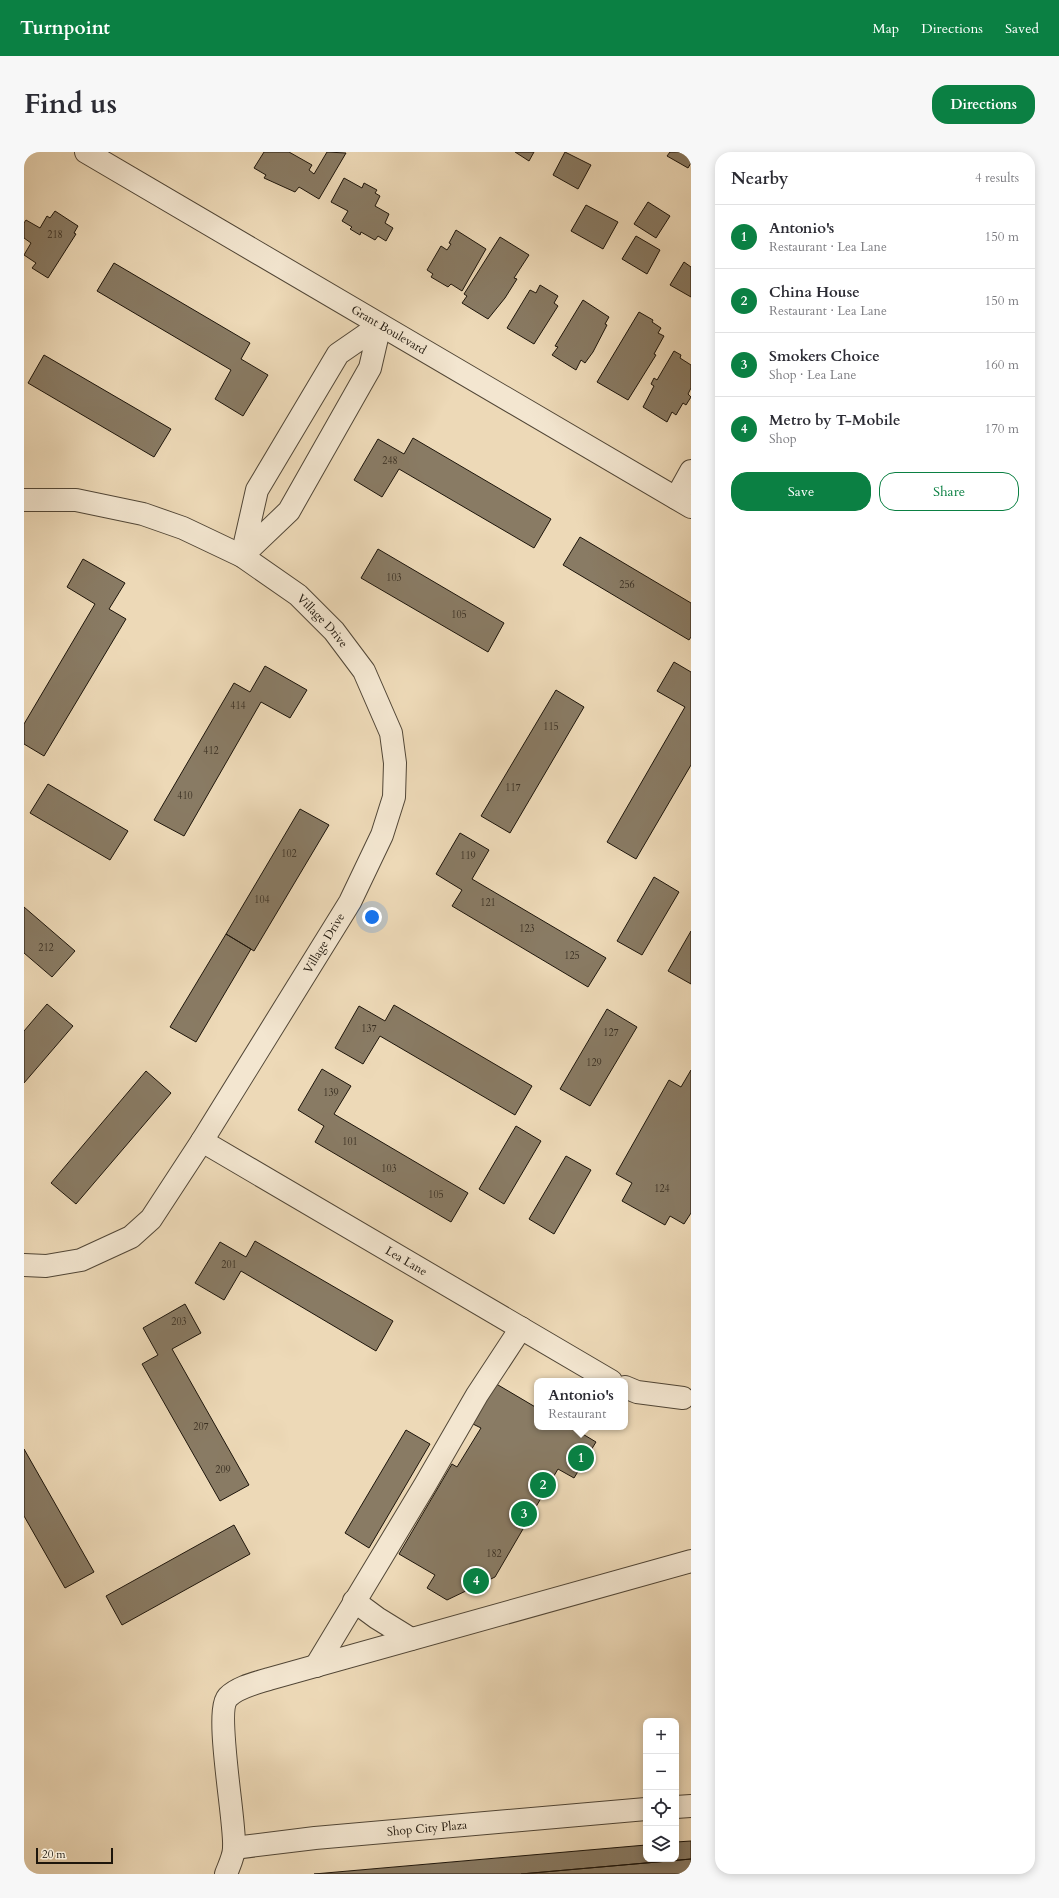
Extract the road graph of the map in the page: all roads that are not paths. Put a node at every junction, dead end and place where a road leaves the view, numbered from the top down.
1 (86, 152) edge
2 (380, 325) junction
3 (691, 471) edge
4 (24, 500) edge
5 (683, 502) edge
6 (242, 556) junction
7 (202, 1142) junction
8 (24, 1265) edge
9 (521, 1328) junction
10 (606, 1378) edge
11 (628, 1388) edge
12 (688, 1398) edge
13 (691, 1561) edge
14 (354, 1600) junction
15 (411, 1638) junction
16 (316, 1666) junction
17 (691, 1806) edge
18 (679, 1807) edge
19 (643, 1810) edge
20 (234, 1848) junction
21 (226, 1874) edge

1 - 2 street, Grant Boulevard
2 - 5 street, Grant Boulevard
2 - 6 street
2 - 6 street
3 - 5 street
4 - 6 street, Village Drive
6 - 7 street, Village Drive
7 - 8 street, Village Drive
7 - 9 street, Lea Lane
9 - 10 street, Lea Lane
9 - 14 street
11 - 12 street
13 - 15 street
14 - 15 street
14 - 16 street
15 - 16 street
16 - 20 street
17 - 18 street
19 - 20 street, Shop City Plaza
20 - 21 street

